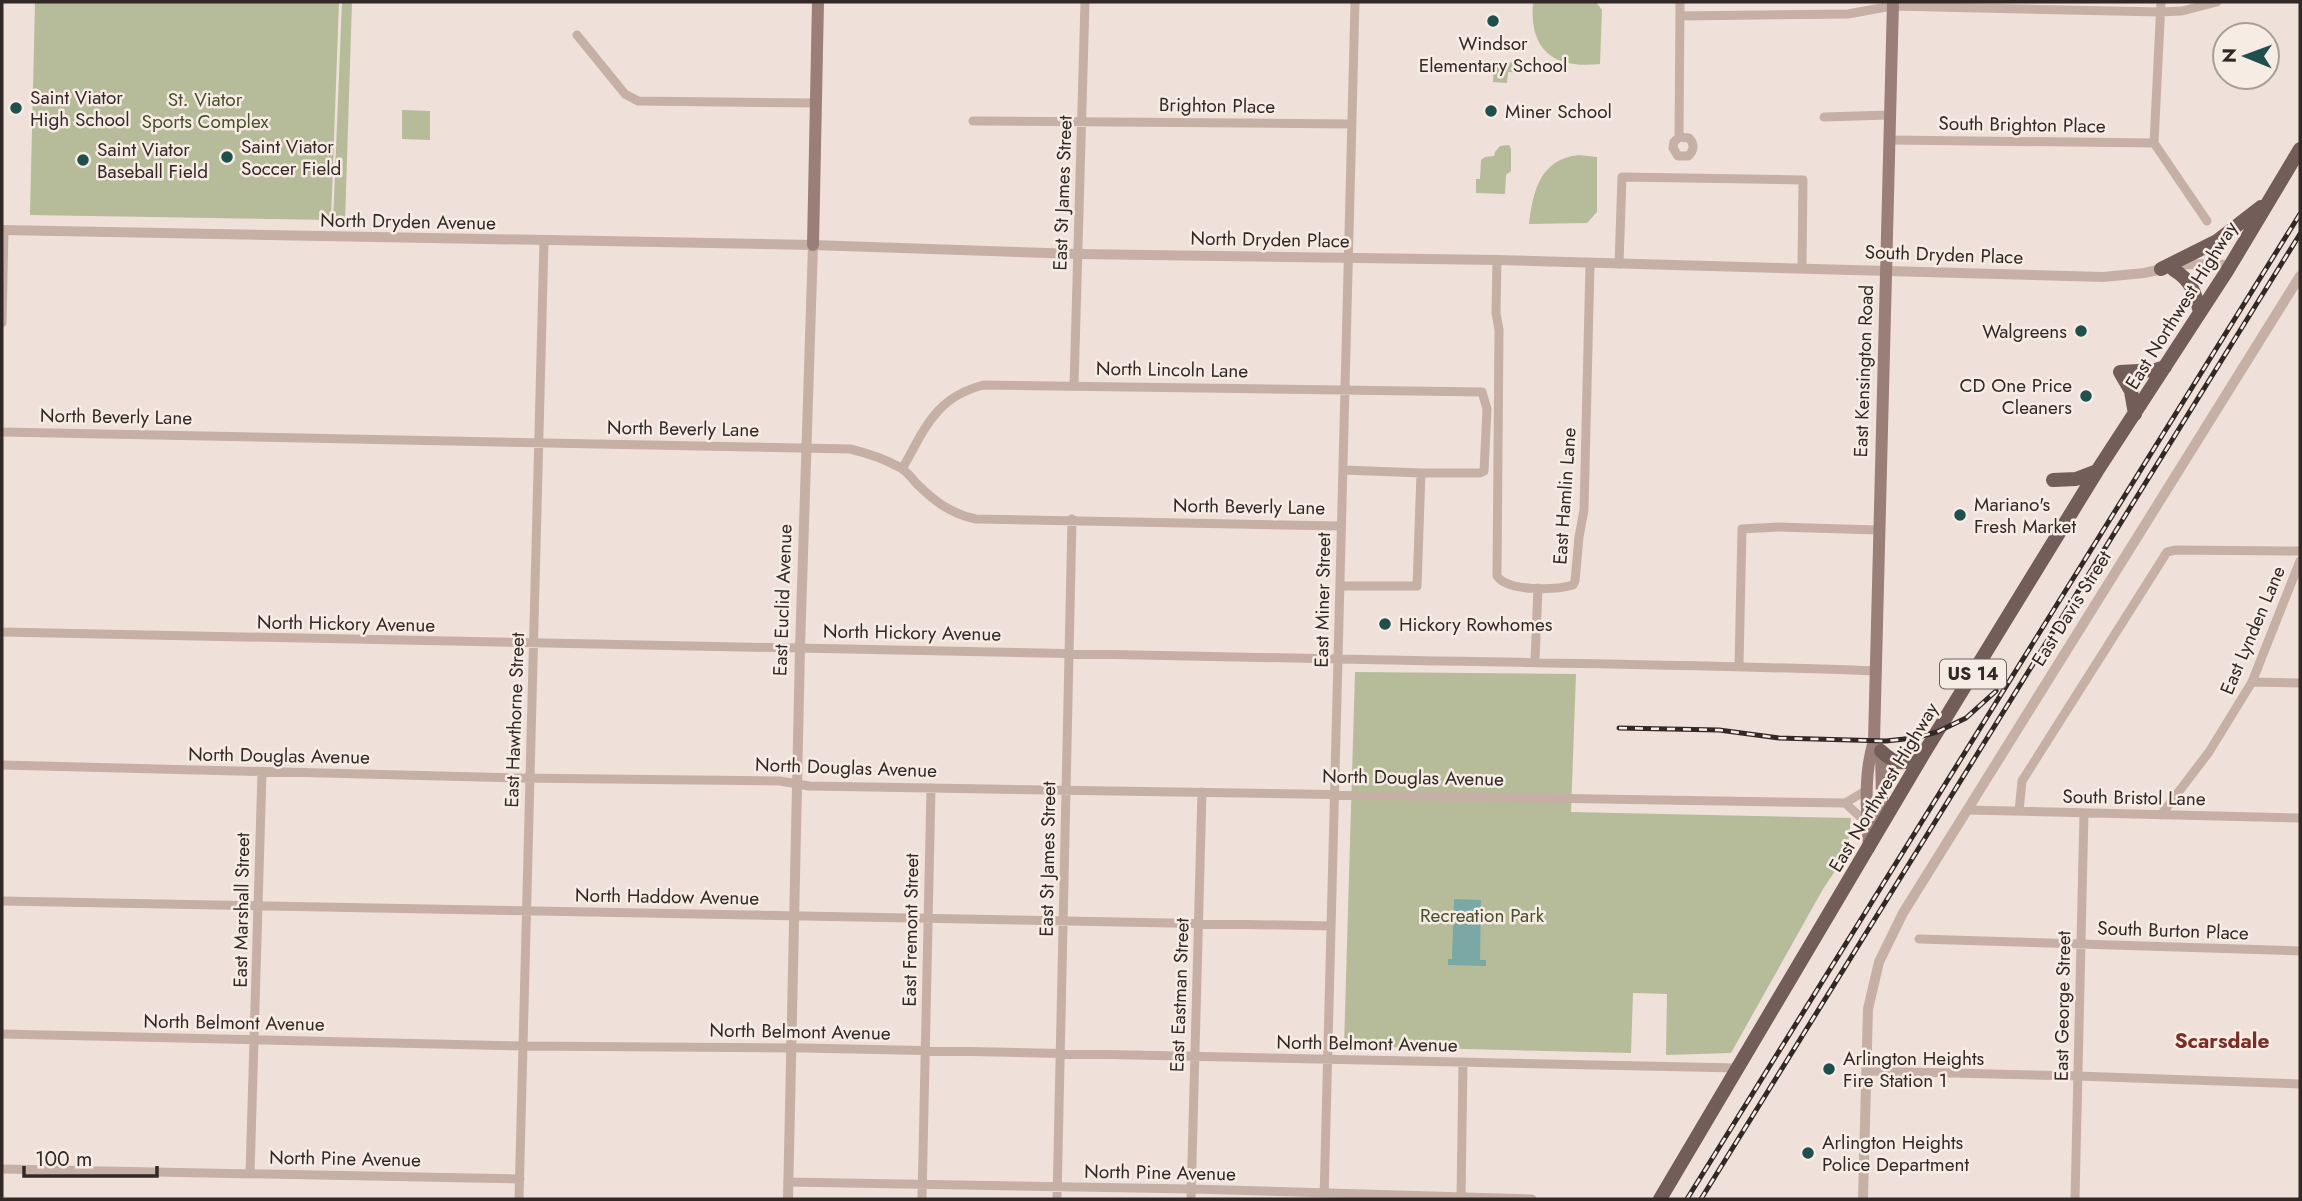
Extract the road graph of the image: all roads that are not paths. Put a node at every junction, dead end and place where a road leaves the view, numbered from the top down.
1 (818, 2) edge
2 (1085, 2) edge
3 (1355, 2) edge
4 (1680, 2) edge
5 (2217, 2) edge
6 (1893, 4) edge
7 (2029, 5) edge
8 (2161, 7) edge
9 (1680, 16) junction
10 (577, 35) dead end
11 (816, 103) junction
12 (1889, 115) junction
13 (1824, 117) dead end
14 (973, 121) dead end
15 (1081, 121) junction
16 (1352, 124) junction
17 (1679, 137) dead end
18 (1889, 140) junction
19 (2154, 143) junction
20 (2300, 149) edge
21 (2270, 199) junction
22 (2207, 221) dead end
23 (3, 230) edge
24 (544, 241) junction
25 (813, 245) junction
26 (1078, 254) junction
27 (1348, 258) junction
28 (1496, 260) junction
29 (1590, 264) junction
30 (1619, 264) junction
31 (1726, 267) joint
32 (1802, 268) junction
33 (2229, 268) junction
34 (1885, 270) junction
35 (2167, 270) junction
36 (2299, 281) edge
37 (2200, 312) junction
38 (2, 323) edge
39 (2165, 367) junction
40 (1074, 386) junction
41 (1345, 389) junction
42 (2135, 414) junction
43 (2, 432) edge
44 (539, 442) junction
45 (806, 448) junction
46 (902, 469) junction
47 (1343, 470) junction
48 (2097, 471) junction
49 (1422, 473) junction
50 (2053, 480) dead end
51 (1072, 519) junction
52 (1341, 526) junction
53 (1877, 530) junction
54 (2300, 551) edge
55 (2300, 561) edge
56 (1340, 586) junction
57 (1538, 588) junction
58 (2, 632) edge
59 (533, 645) junction
60 (800, 648) junction
61 (1069, 652) junction
62 (1338, 659) junction
63 (1535, 662) junction
64 (1739, 665) junction
65 (1875, 671) junction
66 (2252, 682) junction
67 (2300, 683) edge
68 (1877, 746) junction
69 (1924, 753) junction
70 (2, 765) edge
71 (262, 772) junction
72 (530, 779) junction
73 (797, 783) junction
74 (931, 788) junction
75 (1066, 790) junction
76 (1867, 790) junction
77 (1202, 792) junction
78 (1335, 794) junction
79 (1845, 803) junction
80 (1967, 810) junction
81 (2019, 811) junction
82 (2084, 813) junction
83 (2161, 815) junction
84 (2300, 818) edge
85 (1868, 824) junction
86 (1869, 848) junction
87 (2, 901) edge
88 (258, 906) junction
89 (526, 911) junction
90 (794, 915) junction
91 (928, 917) junction
92 (1063, 921) junction
93 (1199, 925) junction
94 (1331, 926) junction
95 (1919, 939) dead end
96 (2081, 944) junction
97 (2300, 951) edge
98 (2, 1034) edge
99 (255, 1040) junction
100 (523, 1046) junction
101 (791, 1047) junction
102 (925, 1050) junction
103 (1060, 1055) junction
104 (1195, 1057) junction
105 (1328, 1059) junction
106 (1463, 1062) junction
107 (1737, 1068) junction
108 (1867, 1071) junction
109 (2078, 1076) junction
110 (2300, 1084) edge
111 (2, 1169) edge
112 (250, 1174) junction
113 (520, 1179) junction
114 (788, 1182) junction
115 (922, 1184) junction
116 (1058, 1188) junction
117 (1191, 1194) edge
118 (1324, 1196) edge
119 (1461, 1198) edge
120 (519, 1199) edge
121 (788, 1199) edge
122 (922, 1199) edge
123 (1057, 1199) edge
124 (1532, 1199) edge
125 (1660, 1199) edge
126 (1863, 1199) edge
127 (2075, 1199) edge

1 - 11 main road, East Euclid Avenue
2 - 15 street, East St James Street
3 - 16 street, East Miner Street
4 - 9 street
5 - 8 street
6 - 7 street
6 - 9 street
6 - 12 main road, East Kensington Road
7 - 8 street
8 - 19 street
9 - 17 street
10 - 11 street
11 - 25 main road, East Euclid Avenue
12 - 13 street
12 - 18 main road, East Kensington Road
14 - 15 street, Brighton Place
15 - 16 street, Brighton Place
15 - 26 street, East St James Street
16 - 27 street, East Miner Street
18 - 19 street, South Brighton Place
18 - 34 main road, East Kensington Road
19 - 22 street
20 - 21 main road, East Northwest Highway / US 14
21 - 33 main road, East Northwest Highway / US 14
21 - 35 main road
23 - 24 street, North Dryden Avenue
23 - 38 street
24 - 25 street, North Dryden Avenue
24 - 44 street, East Hawthorne Street
25 - 26 street, North Dryden Place
25 - 45 street, East Euclid Avenue
26 - 27 street, North Dryden Place
26 - 40 street, East St James Street
27 - 28 street, North Dryden Place
27 - 41 street, East Miner Street
28 - 29 street, North Dryden Place
28 - 57 street, East Hamlin Lane
29 - 30 street, North Dryden Place
29 - 57 street, East Hamlin Lane
30 - 31 street, North Dryden Place
30 - 32 street
31 - 32 street, South Dryden Place
32 - 34 street, South Dryden Place
33 - 35 street, South Dryden Place
33 - 37 main road, East Northwest Highway / US 14
34 - 35 street, South Dryden Place
34 - 53 main road, East Kensington Road
35 - 37 main road
36 - 80 street, East Davis Street
37 - 39 main road, East Northwest Highway / US 14
39 - 42 main road, East Northwest Highway / US 14
39 - 42 main road
40 - 41 street, North Lincoln Lane
40 - 46 street, North Lincoln Lane
41 - 47 street, East Miner Street
41 - 49 street, North Lincoln Lane
42 - 48 main road, East Northwest Highway / US 14
43 - 44 street, North Beverly Lane
44 - 45 street, North Beverly Lane
44 - 59 street, East Hawthorne Street
45 - 46 street, North Beverly Lane
45 - 60 street, East Euclid Avenue
46 - 51 street, North Beverly Lane
47 - 49 street
47 - 52 street, East Miner Street
48 - 50 main road
48 - 69 main road, East Northwest Highway / US 14
49 - 56 street
51 - 52 street, North Beverly Lane
51 - 61 street, East St James Street
52 - 56 street, East Miner Street
53 - 64 street
53 - 65 main road, East Kensington Road
54 - 81 street
55 - 66 street, East Lynden Lane
56 - 62 street, East Miner Street
57 - 63 street
58 - 59 street, North Hickory Avenue
59 - 60 street, North Hickory Avenue
59 - 72 street, East Hawthorne Street
60 - 61 street, North Hickory Avenue
60 - 73 street, East Euclid Avenue
61 - 62 street, North Hickory Avenue
61 - 75 street, East St James Street
62 - 63 street, North Hickory Avenue
62 - 78 street, East Miner Street
63 - 64 street, North Hickory Avenue
64 - 65 street, North Hickory Avenue
65 - 68 main road, East Kensington Road
66 - 67 street
66 - 83 street, East Lynden Lane
68 - 69 main road
68 - 76 main road, East Kensington Road
68 - 86 main road, East Kensington Road
69 - 86 main road, East Northwest Highway / US 14
70 - 71 street, North Douglas Avenue
71 - 72 street, North Douglas Avenue
71 - 88 street, East Marshall Street
72 - 73 street, North Douglas Avenue
72 - 89 street, East Hawthorne Street
73 - 74 street, North Douglas Avenue
73 - 90 street, East Euclid Avenue
74 - 75 street, North Douglas Avenue
74 - 91 street, East Fremont Street
75 - 77 street, North Douglas Avenue
75 - 92 street, East St James Street
76 - 79 street
76 - 85 main road, East Kensington Road
77 - 78 street, North Douglas Avenue
77 - 93 street, East Eastman Street
78 - 79 street, North Douglas Avenue
78 - 94 street, East Miner Street
79 - 85 street
80 - 81 street, South Bristol Lane
80 - 108 street, East Davis Street
81 - 82 street, South Bristol Lane
82 - 83 street, South Bristol Lane
82 - 96 street, East George Street
83 - 84 street, South Bristol Lane
85 - 86 main road, East Kensington Road
86 - 107 main road, East Northwest Highway / US 14
87 - 88 street, North Haddow Avenue
88 - 89 street, North Haddow Avenue
88 - 99 street, East Marshall Street
89 - 90 street, North Haddow Avenue
89 - 100 street, East Hawthorne Street
90 - 91 street, North Haddow Avenue
90 - 101 street, East Euclid Avenue
91 - 92 street, North Haddow Avenue
91 - 102 street, East Fremont Street
92 - 93 street, North Haddow Avenue
92 - 103 street, East St James Street
93 - 94 street, North Haddow Avenue
93 - 104 street, East Eastman Street
94 - 105 street, East Miner Street
95 - 96 street, South Burton Place
96 - 97 street, South Burton Place
96 - 109 street, East George Street
98 - 99 street, North Belmont Avenue
99 - 100 street, North Belmont Avenue
99 - 112 street, East Marshall Street
100 - 101 street, North Belmont Avenue
100 - 113 street, East Hawthorne Street
101 - 102 street, North Belmont Avenue
101 - 114 street, East Euclid Avenue
102 - 103 street, North Belmont Avenue
102 - 115 street, East Fremont Street
103 - 104 street, North Belmont Avenue
103 - 116 street, East St James Street
104 - 105 street, North Belmont Avenue
104 - 117 street, East Eastman Street
105 - 106 street, North Belmont Avenue
105 - 118 street, East Miner Street
106 - 107 street, North Belmont Avenue
106 - 119 street
107 - 125 main road, East Northwest Highway / US 14
108 - 109 street
108 - 126 street, East Davis Street
109 - 110 street
109 - 127 street, East George Street
111 - 112 street, North Pine Avenue
112 - 113 street, North Pine Avenue
113 - 120 street, East Hawthorne Street
114 - 115 street, North Pine Avenue
114 - 121 street, East Euclid Avenue
115 - 116 street, North Pine Avenue
115 - 122 street, East Fremont Street
116 - 117 street, North Pine Avenue
116 - 123 street, East St James Street
117 - 118 street, North Pine Avenue
118 - 119 street, North Pine Avenue
119 - 124 street, North Pine Avenue

